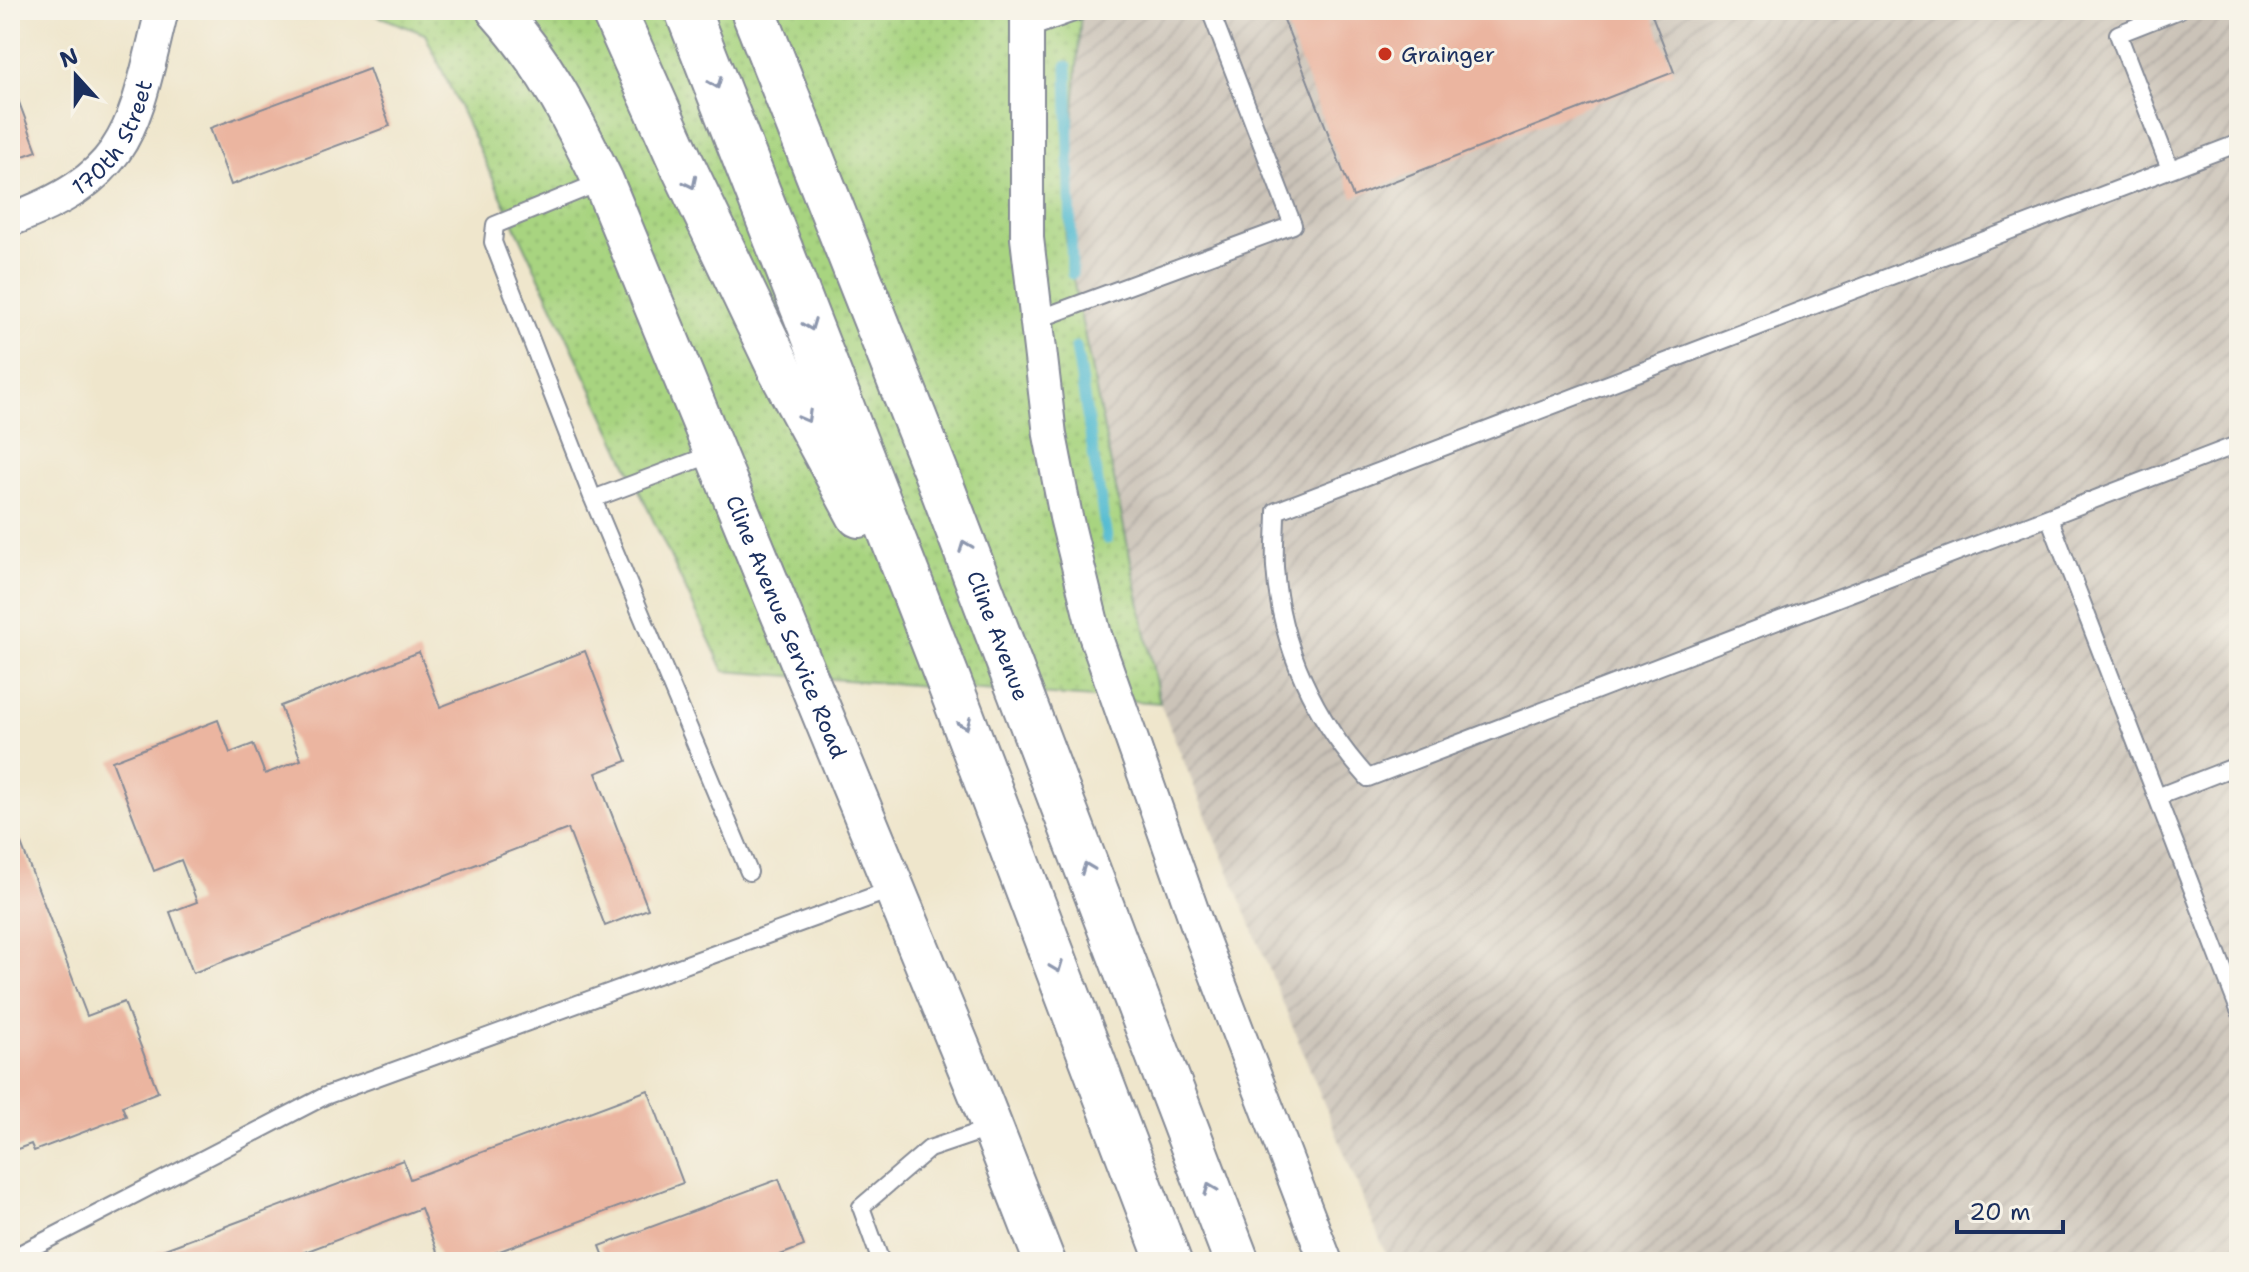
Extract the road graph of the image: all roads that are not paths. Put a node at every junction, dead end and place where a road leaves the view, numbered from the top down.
1 (162, 10) edge
2 (497, 10) edge
3 (613, 10) edge
4 (687, 10) edge
5 (753, 10) edge
6 (784, 10) edge
7 (1082, 10) edge
8 (1210, 10) edge
9 (2179, 10) edge
10 (1026, 20) edge
11 (2239, 143) edge
12 (2170, 169) junction
13 (603, 181) junction
14 (10, 220) edge
15 (1036, 320) junction
16 (2239, 444) edge
17 (715, 453) junction
18 (943, 490) junction
19 (593, 499) junction
20 (2049, 517) junction
21 (947, 677) junction
22 (2239, 765) edge
23 (2157, 797) junction
24 (749, 872) dead end
25 (894, 888) junction
26 (2239, 1010) edge
27 (993, 1127) junction
28 (10, 1259) edge
29 (881, 1262) edge
30 (1045, 1262) edge
31 (1169, 1262) edge
32 (1237, 1262) edge
33 (1326, 1262) edge

1 - 14 street, 170th Street
2 - 13 street, Cline Avenue Service Road
3 -> 21 highway
4 -> 21 highway
5 - 18 highway, Cline Avenue
6 - 18 highway
7 - 10 lane
8 - 15 lane
9 - 12 lane
10 - 15 street
11 - 12 lane
12 - 20 lane
13 - 17 street, Cline Avenue Service Road
13 - 19 lane
15 - 33 street
16 - 20 lane
17 - 19 lane
17 - 25 street, Cline Avenue Service Road
32 -> 18 highway, Cline Avenue
19 - 24 lane
20 - 23 lane
21 -> 31 highway
22 - 23 lane
23 - 26 lane
25 - 27 street, Cline Avenue Service Road
25 - 28 lane
27 - 29 lane
27 - 30 street, Cline Avenue Service Road

